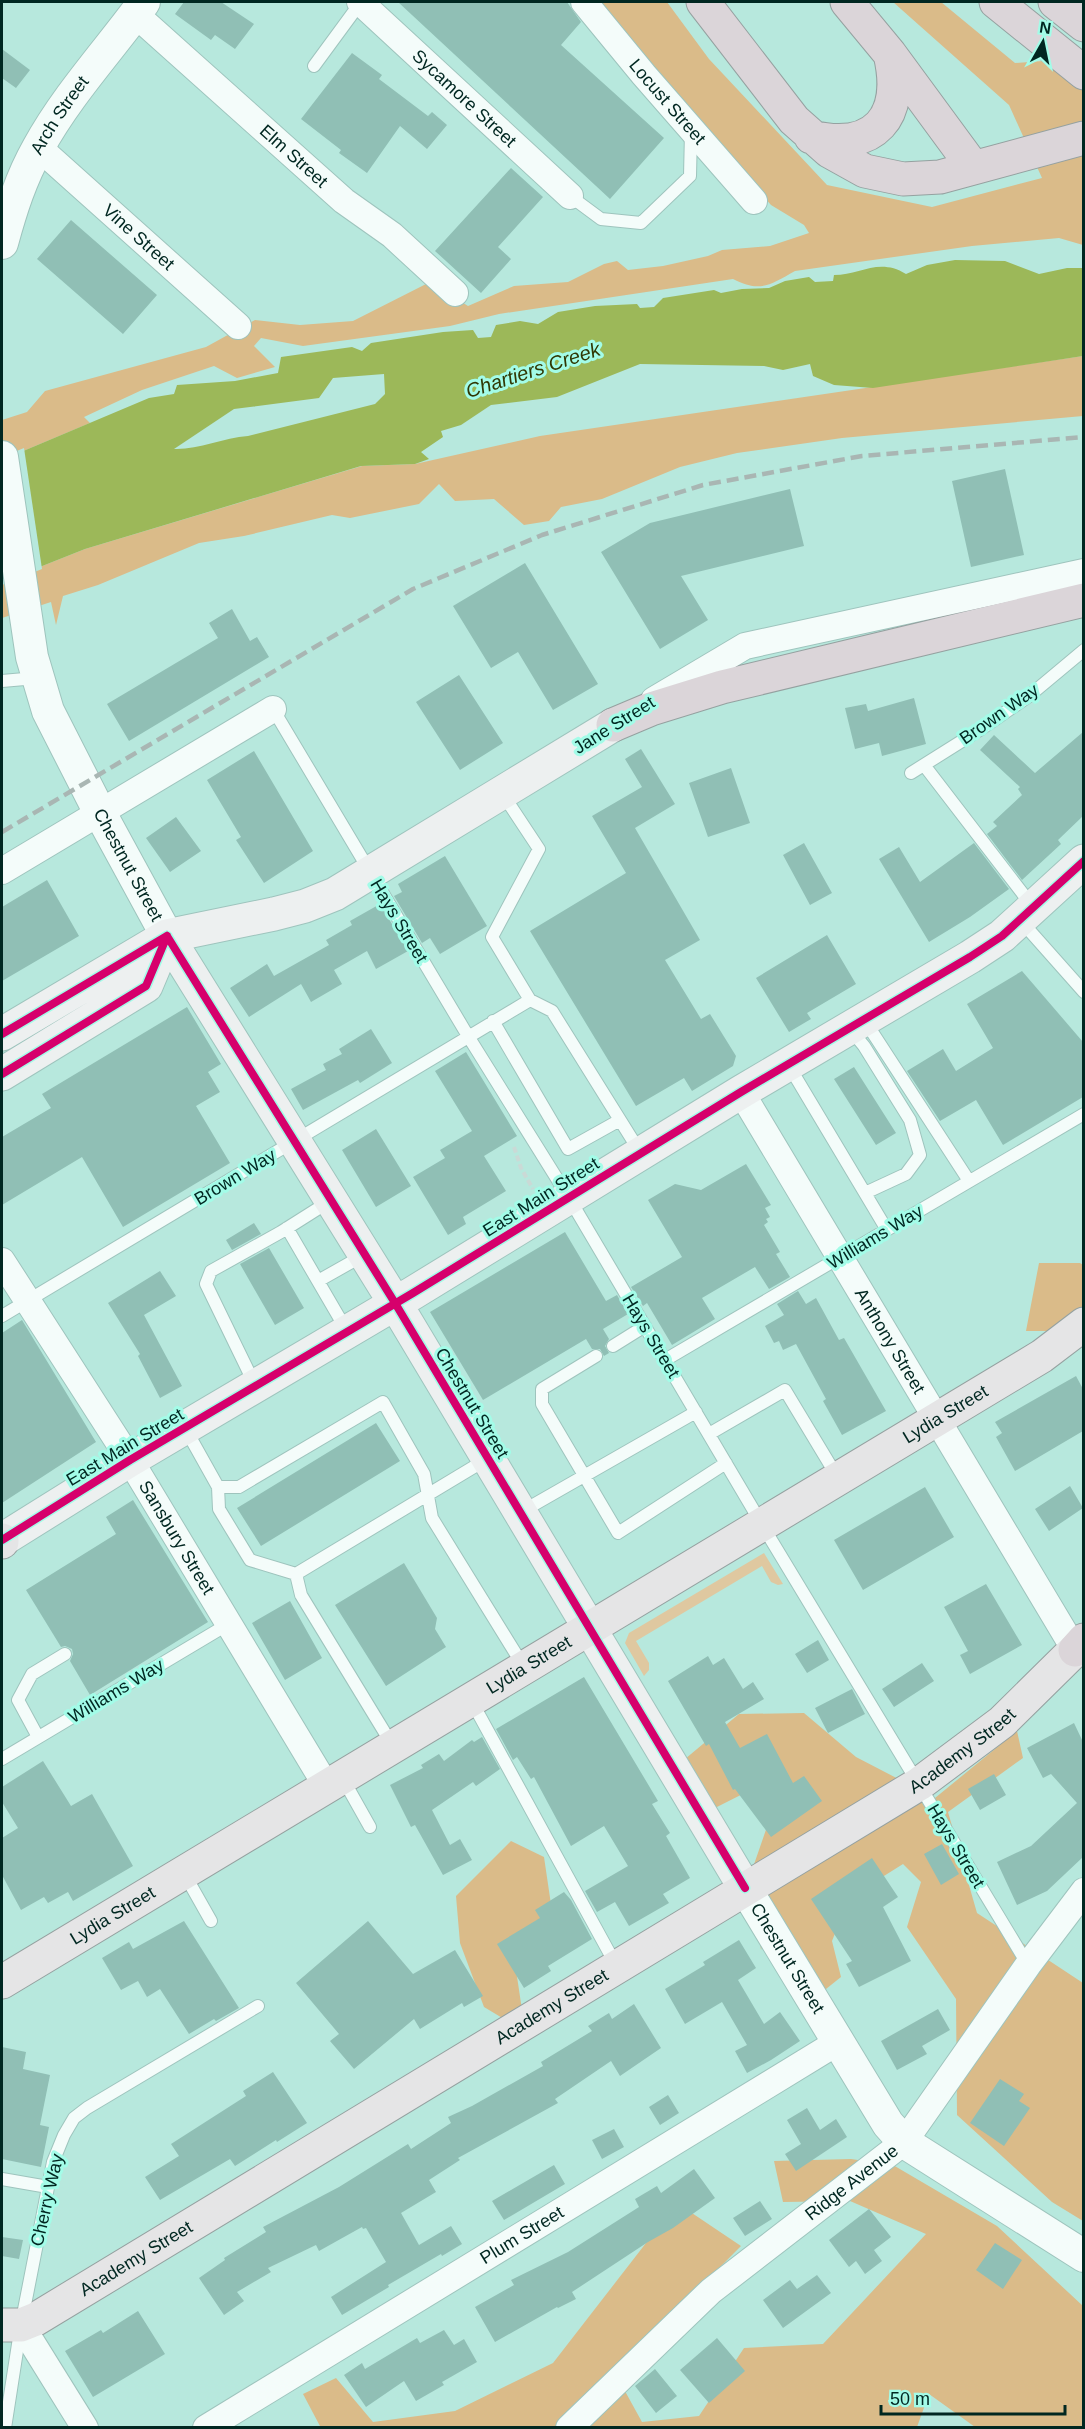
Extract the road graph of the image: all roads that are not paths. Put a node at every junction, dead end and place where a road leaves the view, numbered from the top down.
1 (361, 2) edge
2 (584, 2) edge
3 (703, 2) edge
4 (847, 2) edge
5 (996, 2) edge
6 (1055, 2) edge
7 (140, 8) edge
8 (1083, 25) edge
9 (890, 54) junction
10 (314, 66) dead end
11 (1083, 73) edge
12 (690, 128) junction
13 (811, 137) junction
14 (1074, 140) edge
15 (38, 147) junction
16 (973, 167) junction
17 (570, 196) joint
18 (754, 201) dead end
19 (2, 243) edge
20 (455, 293) dead end
21 (238, 326) dead end
22 (2, 457) edge
23 (1083, 572) edge
24 (1083, 600) edge
25 (1083, 650) edge
26 (37, 678) junction
27 (2, 681) edge
28 (273, 709) joint
29 (613, 725) junction
30 (924, 765) junction
31 (911, 772) dead end
32 (502, 793) junction
33 (100, 813) junction
34 (1083, 861) edge
35 (2, 871) edge
36 (370, 872) junction
37 (1027, 914) junction
38 (167, 936) junction
39 (1083, 992) edge
40 (530, 1000) junction
41 (493, 1021) junction
42 (857, 1024) junction
43 (2, 1034) edge
44 (468, 1036) junction
45 (788, 1065) junction
46 (2, 1074) edge
47 (741, 1092) junction
48 (1083, 1114) edge
49 (620, 1120) junction
50 (296, 1140) junction
51 (641, 1153) junction
52 (969, 1181) junction
53 (865, 1193) junction
54 (569, 1198) junction
55 (332, 1200) junction
56 (287, 1228) junction
57 (887, 1230) junction
58 (365, 1255) junction
59 (841, 1257) junction
60 (2, 1261) edge
61 (318, 1281) junction
62 (26, 1302) junction
63 (395, 1303) junction
64 (2, 1316) edge
65 (1083, 1324) edge
66 (645, 1326) junction
67 (347, 1332) junction
68 (613, 1346) dead end
69 (596, 1356) dead end
70 (665, 1360) junction
71 (255, 1386) junction
72 (696, 1412) junction
73 (937, 1419) junction
74 (185, 1428) junction
75 (709, 1434) junction
76 (488, 1459) junction
77 (130, 1461) junction
78 (726, 1463) junction
79 (584, 1476) junction
80 (839, 1479) junction
81 (218, 1487) junction
82 (428, 1494) junction
83 (520, 1513) junction
84 (762, 1525) junction
85 (2, 1541) edge
86 (296, 1574) junction
87 (230, 1623) junction
88 (590, 1629) junction
89 (1079, 1645) edge
90 (65, 1654) dead end
91 (525, 1668) junction
92 (471, 1701) junction
93 (38, 1737) junction
94 (393, 1747) junction
95 (2, 1759) edge
96 (335, 1782) junction
97 (919, 1784) junction
98 (370, 1827) dead end
99 (184, 1873) junction
100 (746, 1888) junction
101 (1083, 1891) edge
102 (211, 1921) dead end
103 (1028, 1965) junction
104 (616, 1966) junction
105 (2, 1982) edge
106 (258, 2006) dead end
107 (838, 2042) junction
108 (904, 2142) junction
109 (2, 2179) edge
110 (48, 2187) junction
111 (1083, 2256) edge
112 (11, 2325) edge
113 (5, 2427) edge
114 (85, 2427) edge
115 (206, 2427) edge
116 (568, 2427) edge

1 - 10 lane
1 - 17 street, Sycamore Street
2 - 12 street, Locust Street
3 - 13 highway
4 - 9 highway
5 - 11 highway
6 - 8 highway
7 - 15 street, Arch Street
7 - 20 street, Elm Street
9 - 13 highway
9 - 16 highway
12 - 17 lane
12 - 18 street, Locust Street
13 - 16 highway
14 - 16 highway
15 - 19 street, Arch Street
15 - 21 street, Vine Street
22 - 26 street, Chestnut Street
23 - 29 street, Jane Street
24 - 29 highway
25 - 30 lane, Brown Way
26 - 27 lane
26 - 33 street, Chestnut Street
28 - 33 street
28 - 36 lane, Hays Street
29 - 32 main road, Jane Street
30 - 31 lane, Brown Way
30 - 37 lane
32 - 36 main road, Jane Street
32 - 40 lane
33 - 35 street
33 - 38 street, Chestnut Street
34 - 37 main road, East Main Street
36 - 38 main road, Jane Street
36 - 44 lane, Hays Street
37 - 39 lane
37 - 42 main road, East Main Street
38 - 43 main road, Jane Street
38 - 46 main road
38 - 50 main road, Chestnut Street
40 - 41 lane, Brown Way
40 - 49 lane
41 - 44 lane, Brown Way
41 - 49 lane
42 - 45 main road, East Main Street
42 - 52 lane
42 - 53 lane
44 - 50 lane, Brown Way
44 - 54 lane, Hays Street
45 - 47 main road, East Main Street
45 - 53 lane
47 - 51 main road, East Main Street
47 - 59 street, Anthony Street
48 - 52 lane, Williams Way
49 - 51 lane
50 - 55 main road, Chestnut Street
50 - 62 lane, Brown Way
51 - 54 main road, East Main Street
52 - 57 lane, Williams Way
53 - 57 lane
54 - 63 main road, East Main Street
54 - 66 lane, Hays Street
55 - 56 lane
55 - 58 main road, Chestnut Street
56 - 61 lane
56 - 71 lane
57 - 59 lane, Williams Way
58 - 61 lane
58 - 63 main road, Chestnut Street
59 - 70 lane, Williams Way
59 - 73 street, Anthony Street
60 - 62 street, Sansbury Street
61 - 67 lane
62 - 64 lane, Brown Way
62 - 77 street, Sansbury Street
63 - 67 main road, East Main Street
63 - 76 main road, Chestnut Street
65 - 73 main road, Lydia Street
66 - 68 lane
66 - 70 lane, Hays Street
67 - 71 main road, East Main Street
69 - 79 lane
70 - 72 lane, Hays Street
71 - 74 main road, East Main Street
72 - 75 lane, Hays Street
72 - 79 lane
73 - 80 main road, Lydia Street
73 - 89 street, Anthony Street
74 - 77 main road, East Main Street
74 - 81 lane
75 - 78 lane, Hays Street
75 - 80 lane
76 - 82 lane
76 - 83 main road, Chestnut Street
77 - 85 main road, East Main Street
77 - 87 street, Sansbury Street
78 - 79 lane
78 - 84 lane, Hays Street
79 - 83 lane
80 - 84 main road, Lydia Street
81 - 82 lane
81 - 86 lane
82 - 86 lane
82 - 91 lane
83 - 88 main road, Chestnut Street
84 - 88 main road, Lydia Street
84 - 97 lane, Hays Street
86 - 94 lane
87 - 93 lane, Williams Way
87 - 96 street, Sansbury Street
88 - 91 main road, Lydia Street
88 - 100 main road, Chestnut Street
89 - 97 main road, Academy Street
90 - 93 lane
91 - 92 main road, Lydia Street
92 - 94 main road, Lydia Street
92 - 104 lane
93 - 95 lane, Williams Way
94 - 96 main road, Lydia Street
96 - 98 lane
96 - 99 main road, Lydia Street
97 - 100 main road, Academy Street
97 - 103 lane, Hays Street
99 - 102 lane
99 - 105 main road, Lydia Street
100 - 104 main road, Academy Street
100 - 107 street, Chestnut Street
101 - 103 street, Ridge Avenue
103 - 108 street, Ridge Avenue
104 - 112 main road, Academy Street
106 - 110 lane, Cherry Way
107 - 108 street, Chestnut Street
107 - 115 street, Plum Street
108 - 111 street, Chestnut Street
108 - 116 street, Ridge Avenue
109 - 110 lane
110 - 112 lane, Cherry Way
112 - 113 lane, Cherry Way
112 - 114 street

